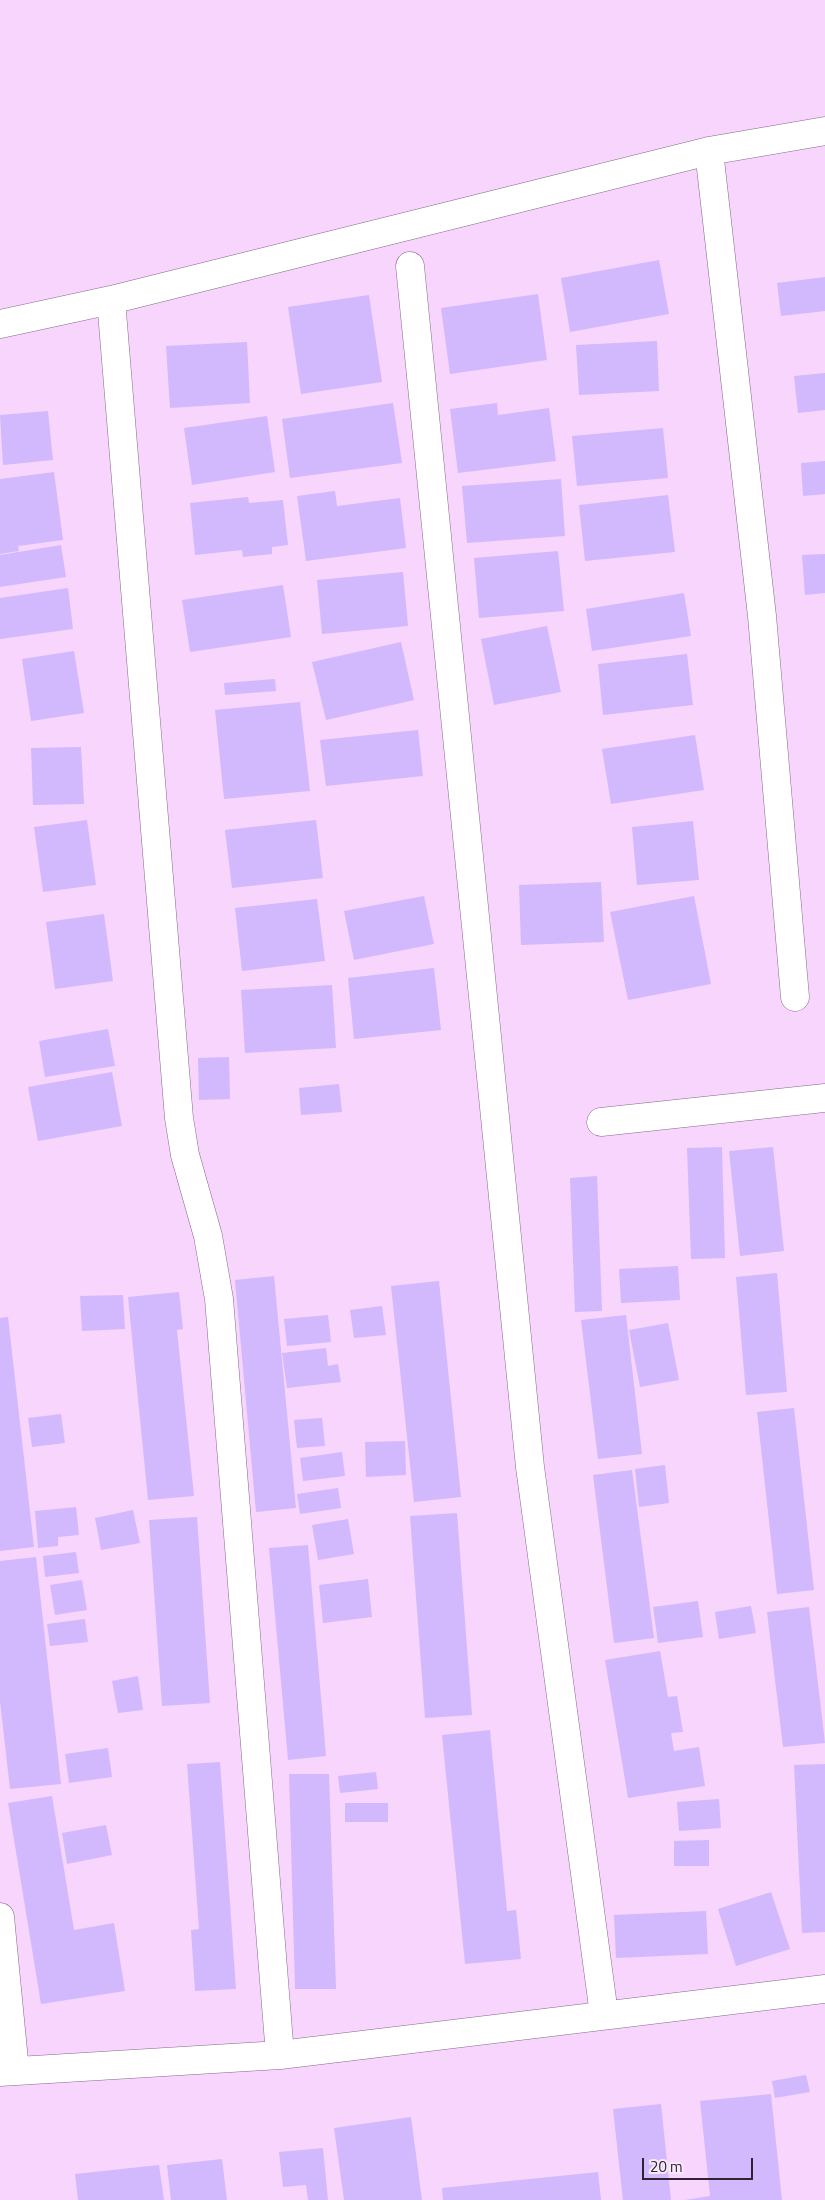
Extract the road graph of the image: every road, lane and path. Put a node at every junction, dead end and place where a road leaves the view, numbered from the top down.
1 (825, 131) edge
2 (709, 151) junction
3 (410, 266) dead end
4 (112, 300) junction
5 (0, 324) edge
6 (795, 997) dead end
7 (825, 1098) edge
8 (601, 1122) dead end
9 (0, 1917) edge
10 (825, 1988) edge
11 (604, 2014) junction
12 (280, 2055) junction
13 (8, 2072) edge

1 - 2 street
2 - 4 street
2 - 6 street
3 - 11 street
4 - 5 street
4 - 12 street
7 - 8 street
9 - 13 street
10 - 11 street
11 - 12 street
12 - 13 street

